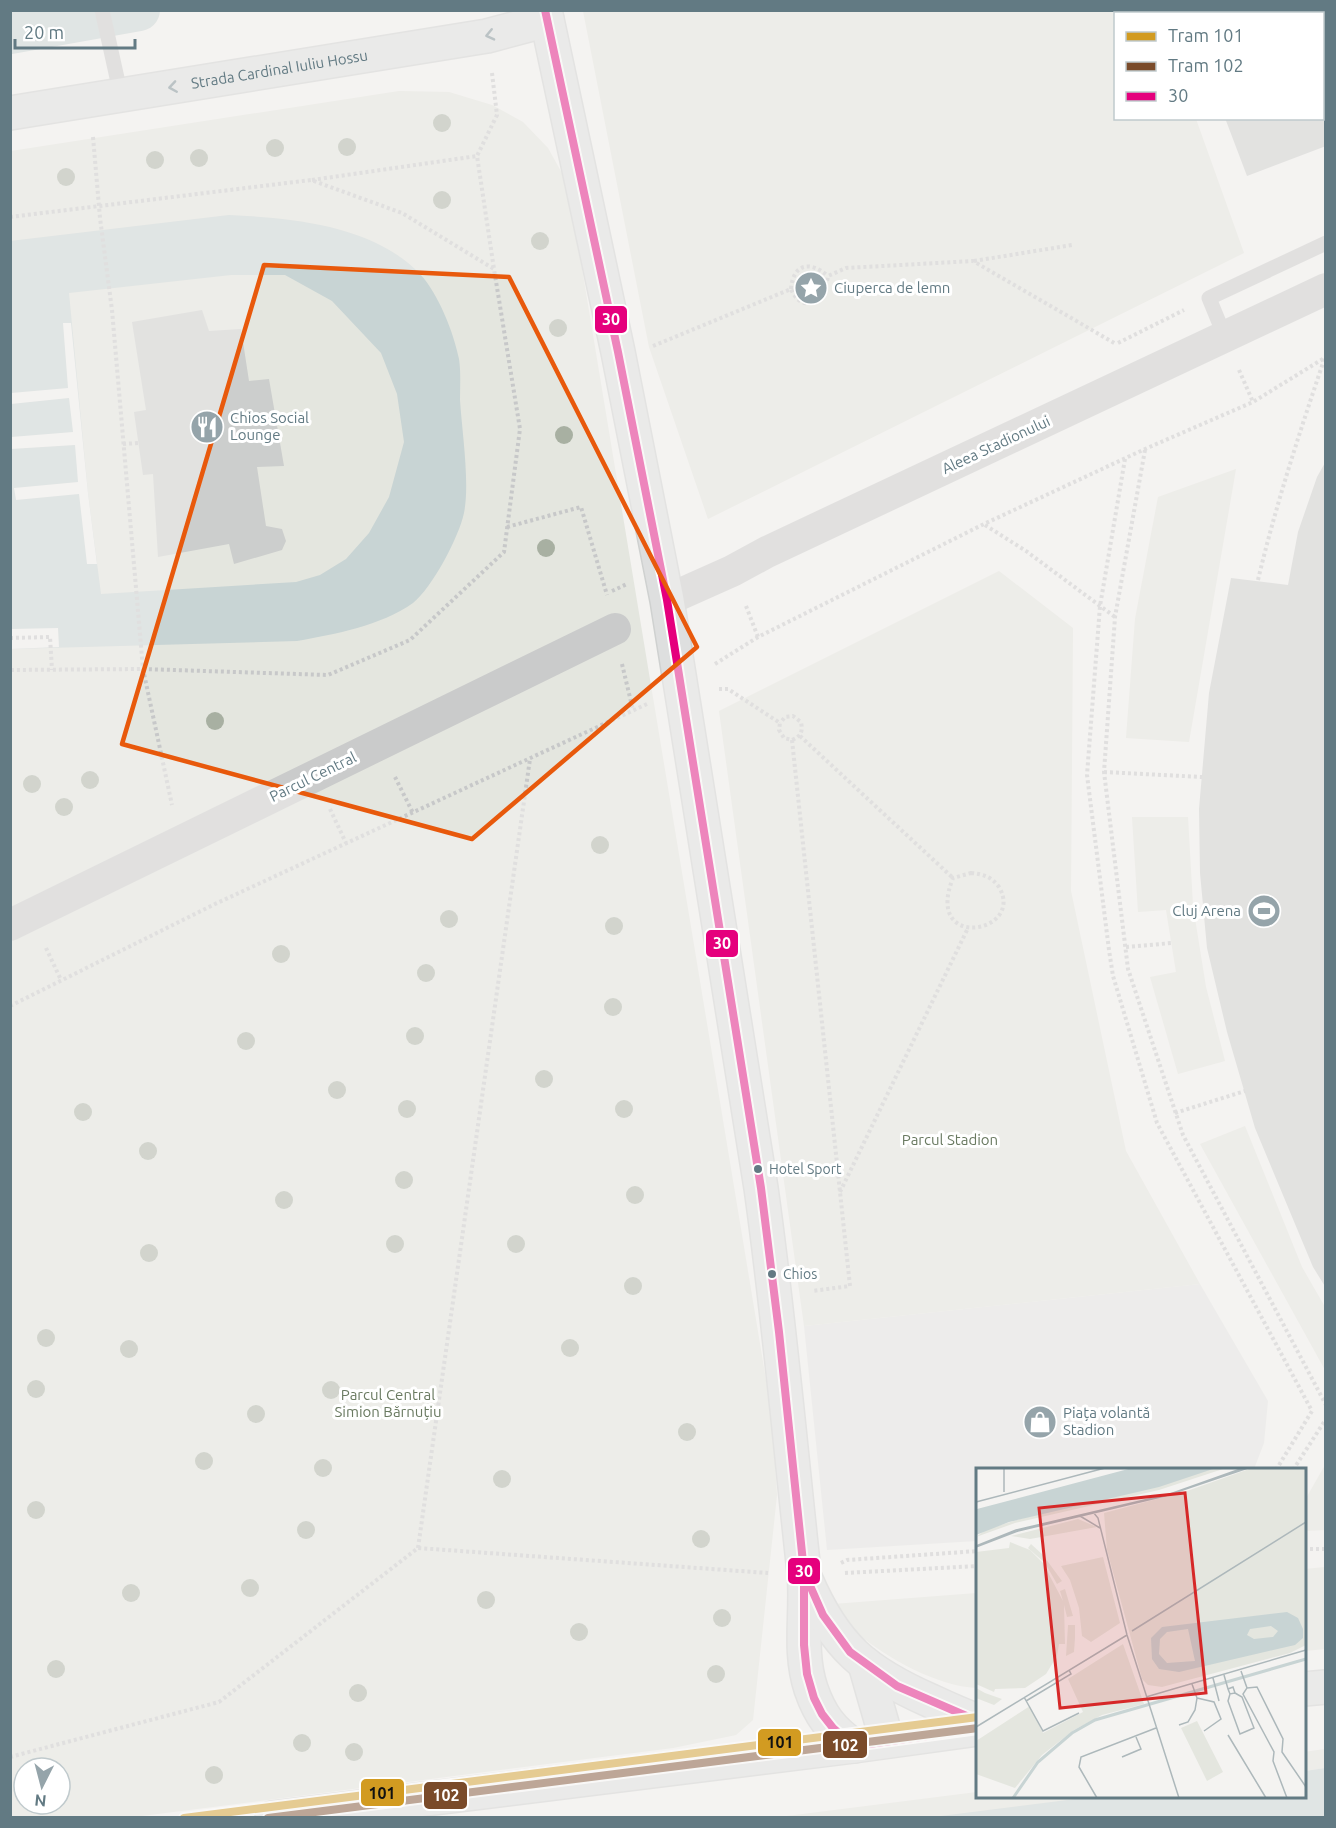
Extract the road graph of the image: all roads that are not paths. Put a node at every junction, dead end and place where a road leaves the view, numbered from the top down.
1 (102, 10) edge
2 (546, 15) edge
3 (105, 98) junction
4 (10, 113) edge
5 (1326, 243) edge
6 (1326, 289) edge
7 (1225, 337) junction
8 (667, 600) junction
9 (615, 629) road end
10 (10, 925) edge
11 (812, 1575) junction
12 (865, 1664) junction
13 (1326, 1687) edge
14 (1306, 1689) edge
15 (976, 1720) edge
16 (976, 1729) edge
17 (887, 1741) junction
18 (854, 1746) junction
19 (272, 1818) edge

1 - 3 lane
2 -> 3 main road, Strada Cardinal Iuliu Hossu
2 - 8 main road
3 - 4 main road, Strada Cardinal Iuliu Hossu
5 - 7 lane
6 - 7 street, Aleea Stadionului
7 - 8 street, Aleea Stadionului
8 - 11 main road
9 - 10 street, Parcul Central
11 - 12 main road
11 - 18 main road
12 - 15 main road
12 - 17 main road
13 - 14 main road
16 - 17 main road
17 - 18 main road
18 - 19 main road

